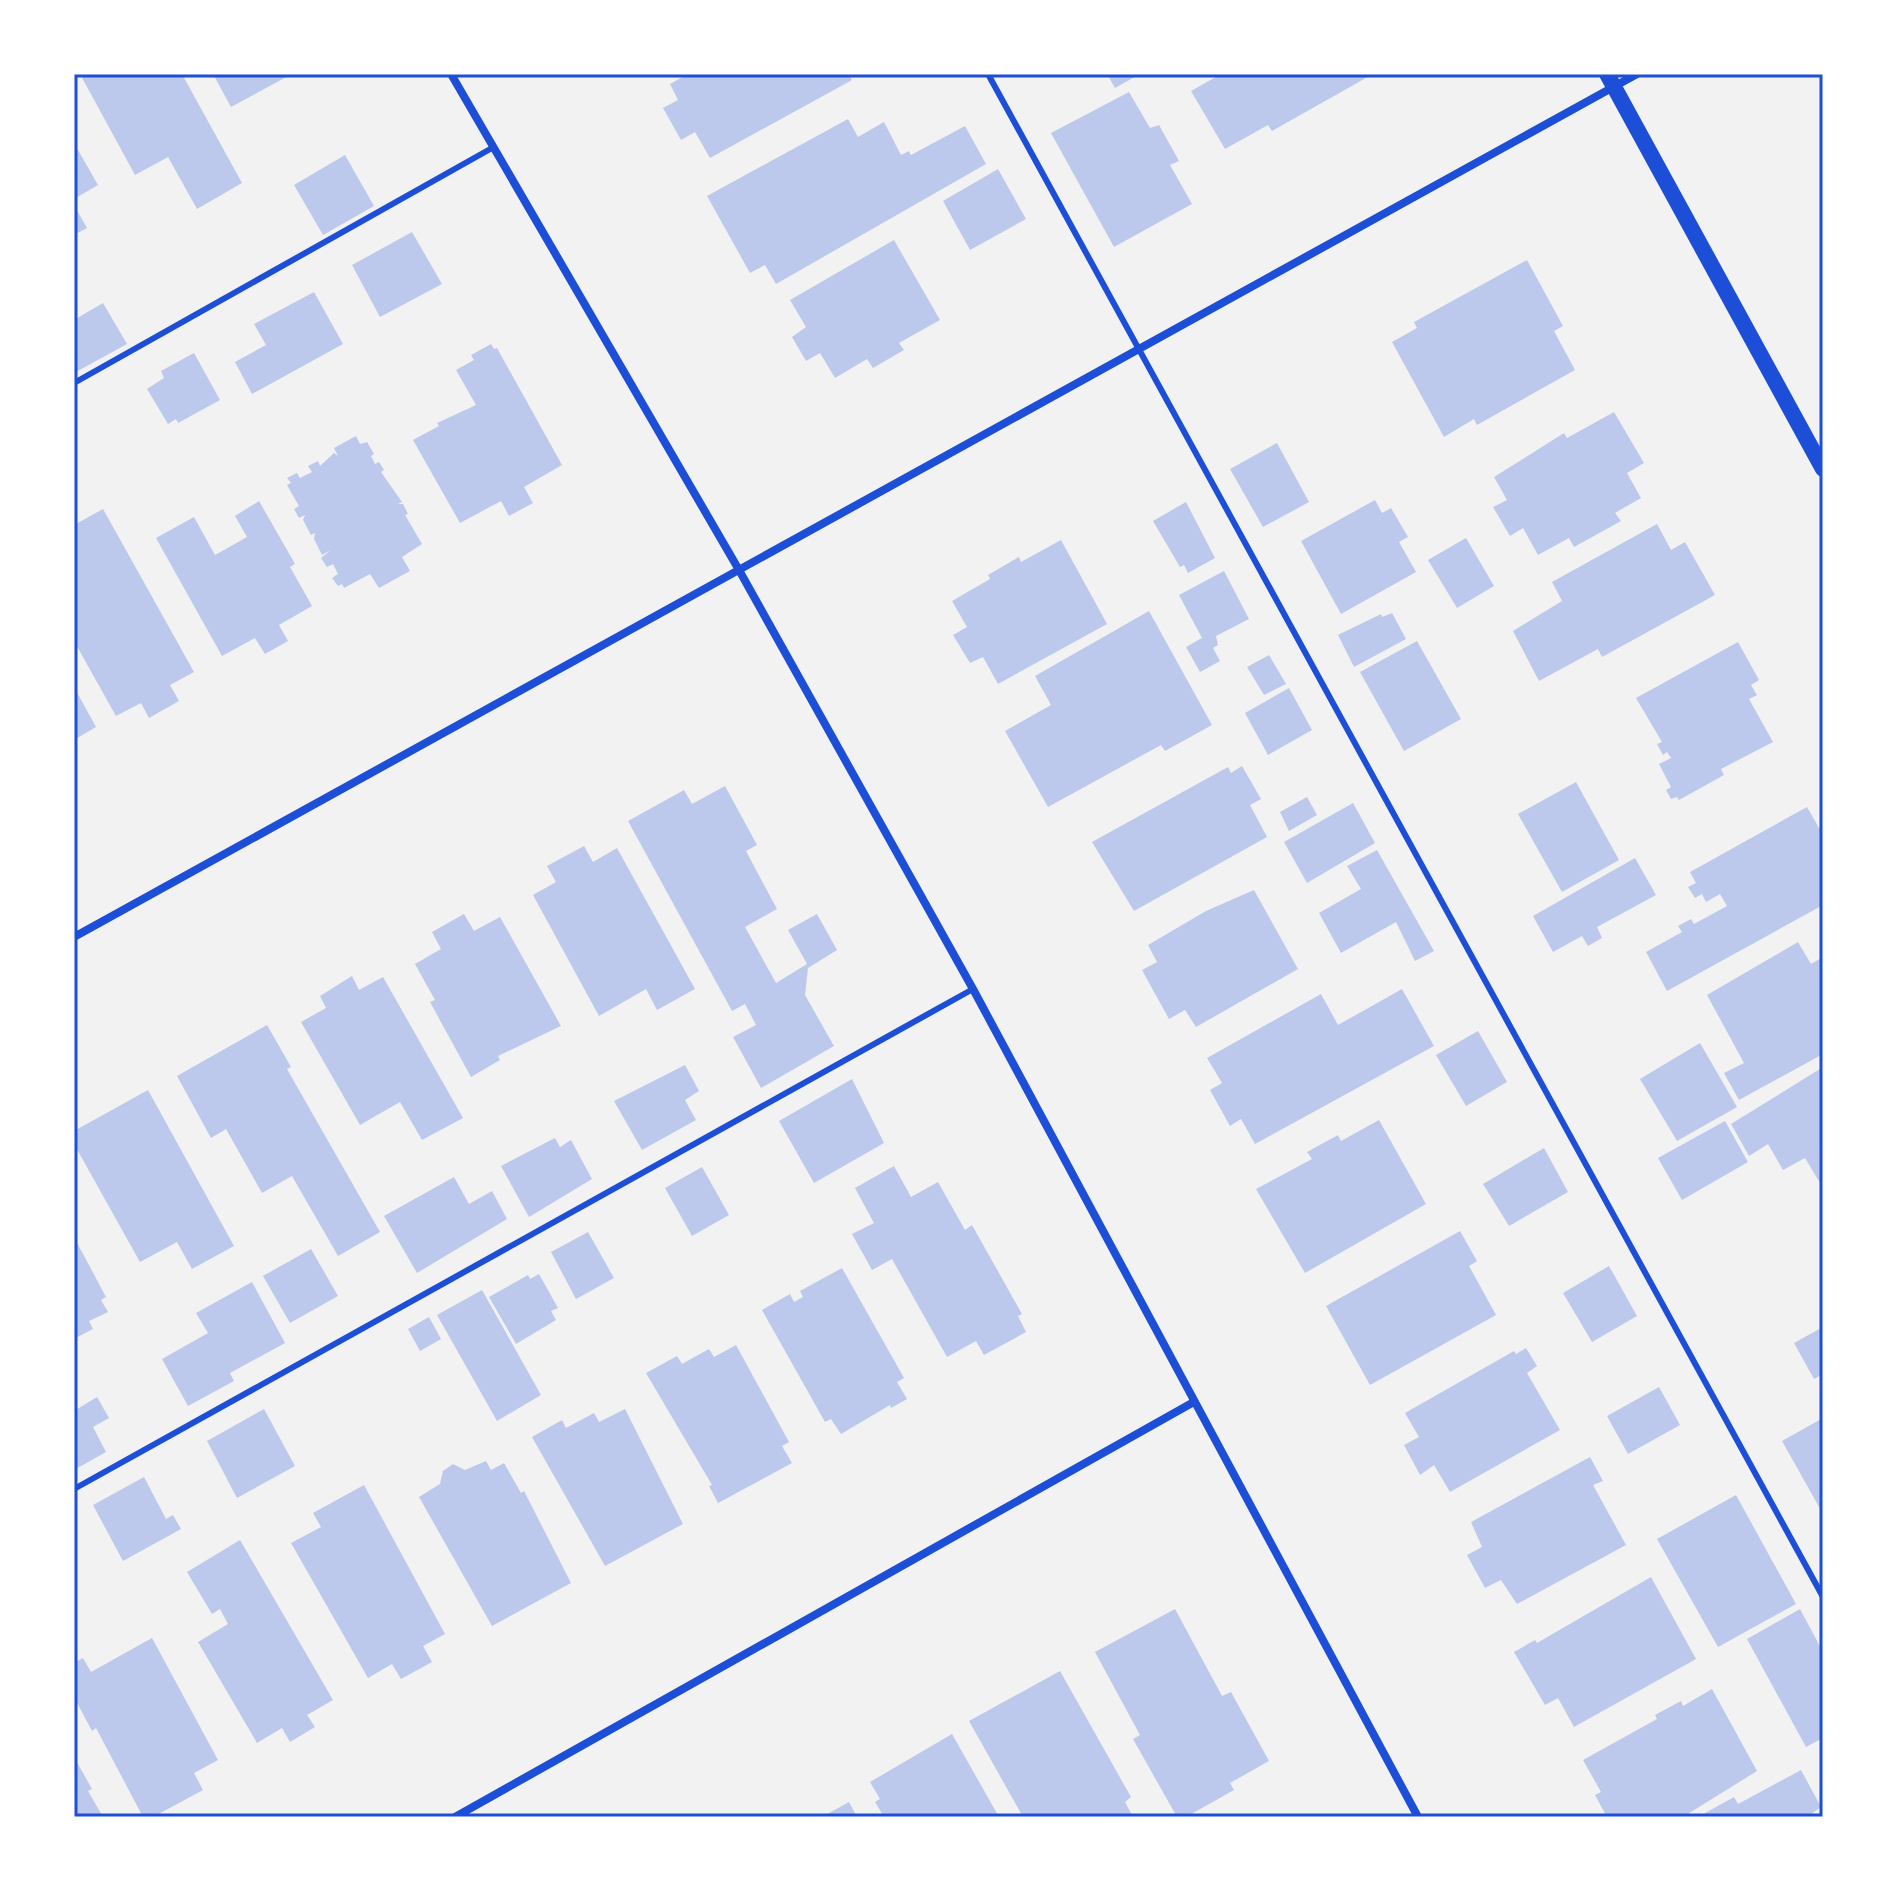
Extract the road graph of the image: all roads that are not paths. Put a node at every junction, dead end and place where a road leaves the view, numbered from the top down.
1 (451, 74) edge
2 (988, 74) edge
3 (1637, 74) edge
4 (1610, 80) edge
5 (492, 148) junction
6 (1139, 346) junction
7 (74, 383) edge
8 (1823, 469) edge
9 (739, 570) junction
10 (74, 937) edge
11 (973, 989) junction
12 (1192, 1403) junction
13 (74, 1489) edge
14 (1823, 1597) edge
15 (455, 1817) edge
16 (1418, 1817) edge

1 - 5 street
2 - 6 lane
3 - 4 street
4 - 6 street
4 - 8 main road
5 - 7 lane
5 - 9 street
6 - 9 street
6 - 14 lane
9 - 10 street
9 - 11 street
11 - 12 street
11 - 13 lane
12 - 15 street
12 - 16 street

